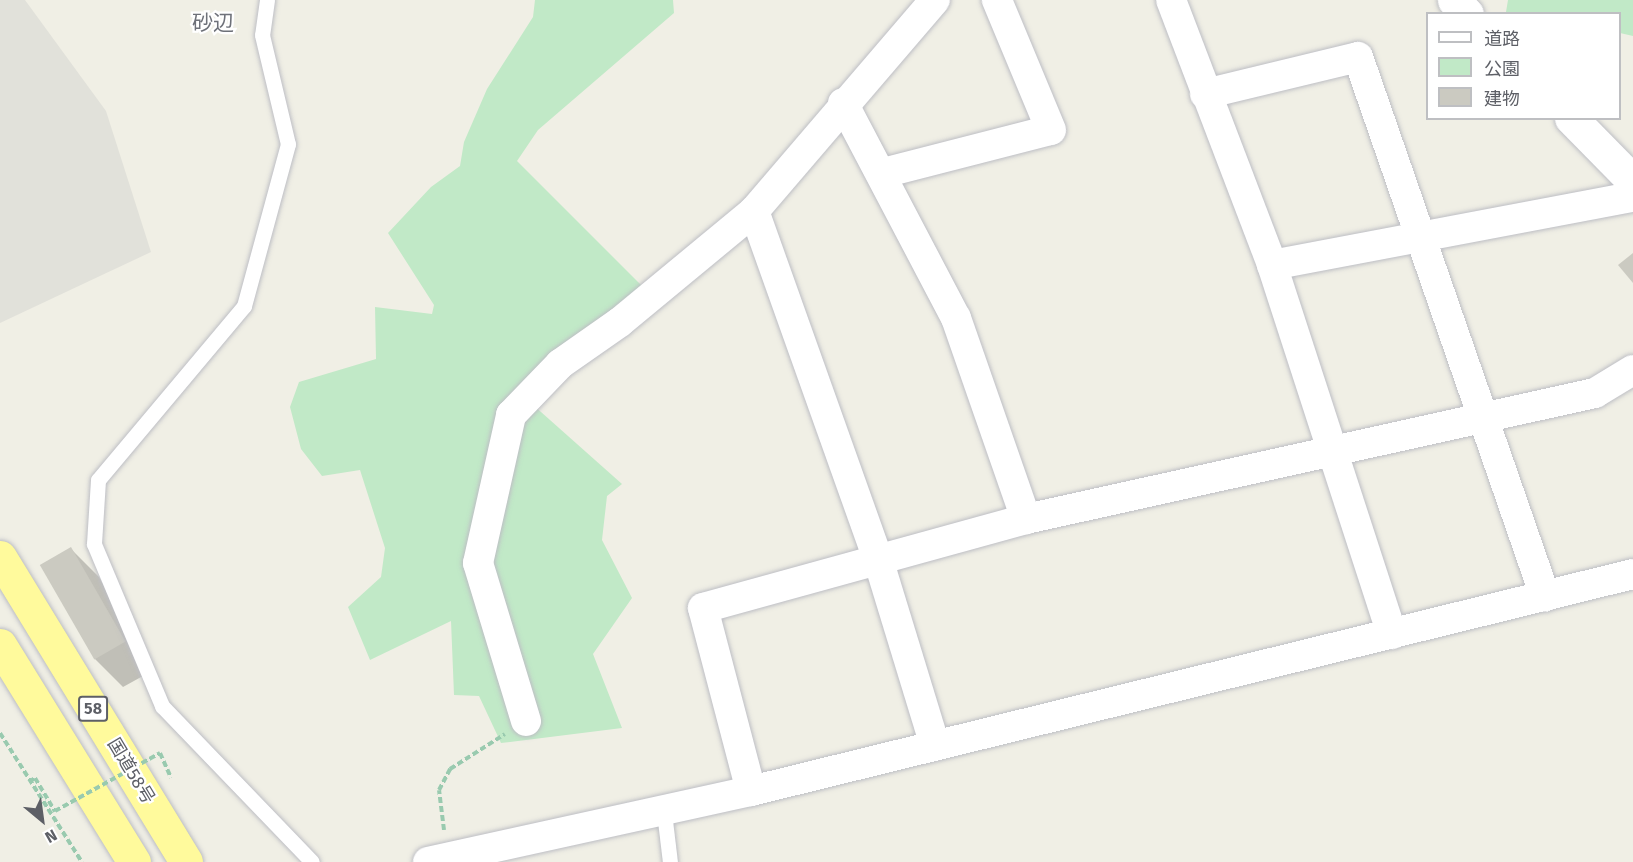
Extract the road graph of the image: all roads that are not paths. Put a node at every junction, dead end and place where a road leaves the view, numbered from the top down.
1 (267, 0) edge
2 (935, 0) edge
3 (997, 0) edge
4 (1171, 0) edge
5 (1454, 0) edge
6 (1465, 12) edge
7 (1204, 94) junction
8 (843, 103) junction
9 (1573, 120) edge
10 (883, 173) junction
11 (1633, 181) edge
12 (1633, 197) edge
13 (754, 211) junction
14 (1419, 238) junction
15 (1272, 265) junction
16 (1633, 370) edge
17 (1485, 416) junction
18 (1330, 447) junction
19 (1026, 519) junction
20 (0, 557) edge
21 (878, 559) junction
22 (1633, 574) edge
23 (1545, 596) junction
24 (1392, 634) junction
25 (0, 645) edge
26 (526, 721) road end
27 (935, 746) junction
28 (751, 791) junction
29 (664, 812) junction
30 (439, 859) edge
31 (135, 862) edge
32 (186, 862) edge
33 (312, 862) edge
34 (670, 862) edge

1 - 33 lane
2 - 8 street
3 - 10 street
4 - 7 street
5 - 6 street
7 - 14 street
7 - 15 street
8 - 10 street
8 - 13 street
9 - 11 street
10 - 19 street
12 - 14 street
13 - 21 street
13 - 26 street
14 - 15 street
14 - 17 street
15 - 18 street
16 - 17 street
17 - 18 street
17 - 23 street
18 - 19 street
18 - 24 street
19 - 21 street
20 - 32 highway, 国道58号 / 58
21 - 27 street
21 - 28 street
22 - 23 street
23 - 24 street
24 - 27 street
25 - 31 highway, 58
27 - 28 street
28 - 29 street
29 - 30 street
29 - 34 lane

